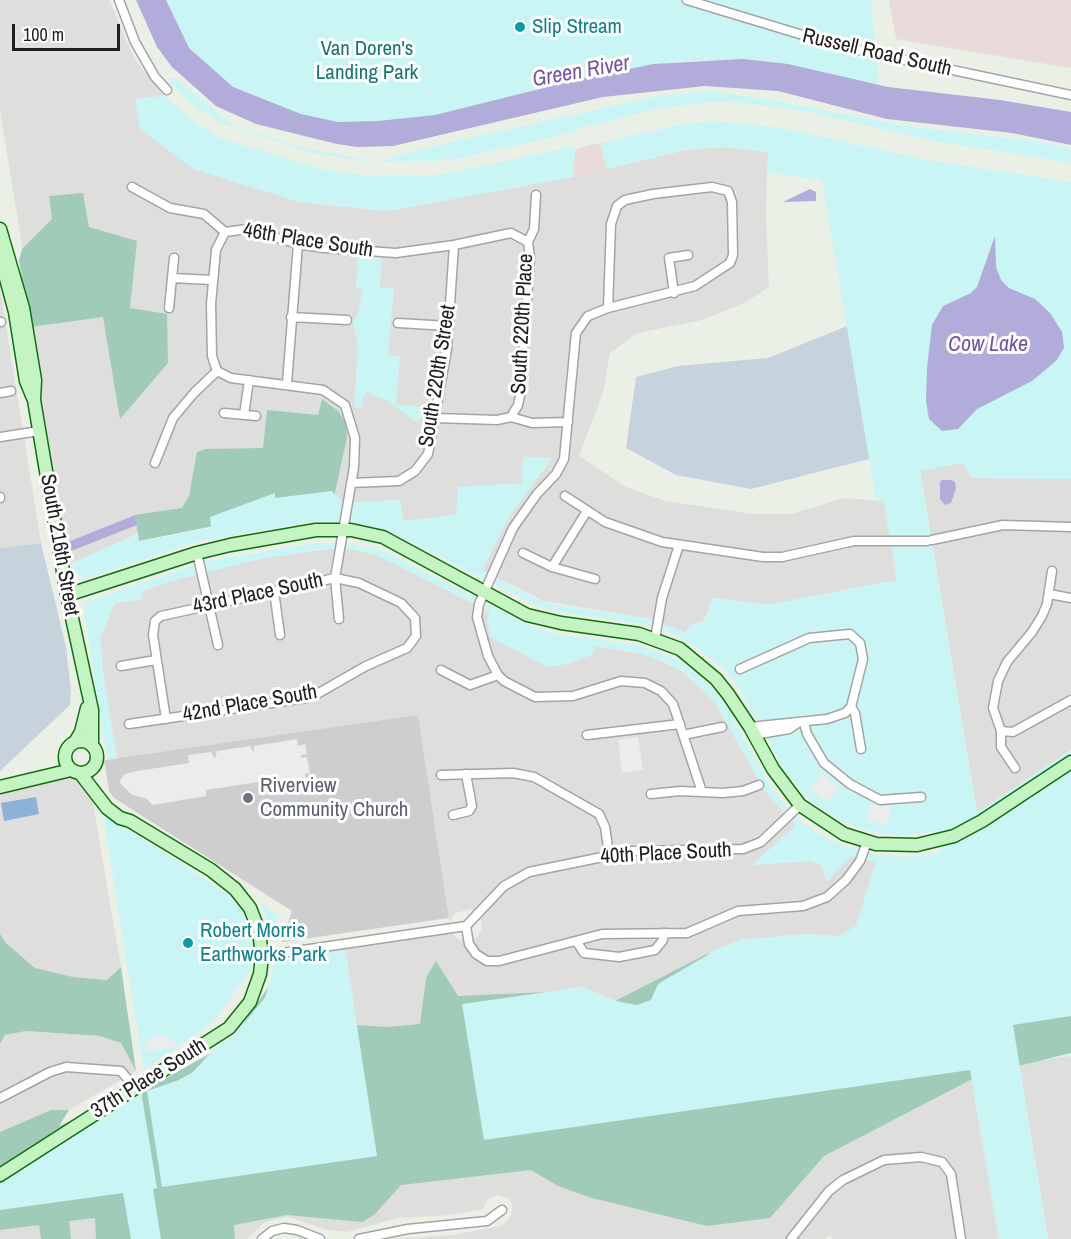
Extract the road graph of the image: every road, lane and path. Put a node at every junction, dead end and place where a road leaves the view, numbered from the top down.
1 (119, 0) edge
2 (687, 0) edge
3 (167, 90) dead end
4 (1071, 95) edge
5 (132, 187) dead end
6 (536, 195) dead end
7 (0, 229) edge
8 (225, 232) junction
9 (528, 242) junction
10 (298, 244) junction
11 (454, 245) junction
12 (688, 255) dead end
13 (0, 256) edge
14 (174, 258) dead end
15 (8, 266) junction
16 (172, 278) junction
17 (212, 280) junction
18 (674, 292) junction
19 (169, 308) dead end
20 (608, 308) junction
21 (291, 317) junction
22 (347, 320) dead end
23 (398, 323) dead end
24 (448, 326) junction
25 (217, 371) junction
26 (249, 380) junction
27 (287, 383) junction
28 (11, 391) dead end
29 (0, 393) edge
30 (224, 413) dead end
31 (244, 415) junction
32 (256, 416) dead end
33 (511, 417) junction
34 (435, 418) junction
35 (568, 422) junction
36 (39, 431) junction
37 (0, 437) edge
38 (155, 463) dead end
39 (351, 483) junction
40 (566, 496) dead end
41 (587, 511) junction
42 (1071, 527) edge
43 (343, 530) junction
44 (679, 545) junction
45 (197, 553) junction
46 (524, 553) dead end
47 (552, 567) junction
48 (1052, 571) dead end
49 (335, 578) junction
50 (595, 579) dead end
51 (274, 591) junction
52 (484, 592) junction
53 (1049, 594) junction
54 (67, 595) junction
55 (1071, 598) edge
56 (209, 604) junction
57 (339, 619) dead end
58 (417, 626) joint
59 (280, 635) dead end
60 (655, 639) junction
61 (218, 645) dead end
62 (156, 660) junction
63 (121, 666) dead end
64 (740, 669) dead end
65 (441, 670) dead end
66 (498, 675) junction
67 (87, 689) junction
68 (1071, 700) edge
69 (851, 707) junction
70 (166, 719) junction
71 (801, 723) junction
72 (129, 724) dead end
73 (680, 724) junction
74 (722, 727) dead end
75 (752, 731) junction
76 (1001, 731) junction
77 (587, 735) dead end
78 (683, 735) junction
79 (75, 741) junction
80 (92, 745) junction
81 (861, 749) dead end
82 (64, 756) junction
83 (1071, 762) edge
84 (94, 766) junction
85 (1015, 768) dead end
86 (76, 772) junction
87 (466, 774) junction
88 (441, 775) dead end
89 (27, 779) junction
90 (759, 784) dead end
91 (0, 787) edge
92 (702, 792) junction
93 (651, 794) dead end
94 (921, 797) dead end
95 (800, 804) junction
96 (453, 815) dead end
97 (125, 818) junction
98 (867, 842) junction
99 (609, 854) junction
100 (466, 926) junction
101 (664, 933) junction
102 (577, 942) junction
103 (262, 956) junction
104 (135, 1088) junction
105 (0, 1098) edge
106 (0, 1174) edge
107 (502, 1210) dead end
108 (262, 1239) edge
109 (320, 1239) edge
110 (359, 1239) edge
111 (791, 1239) edge
112 (961, 1239) edge

1 - 3 street
2 - 4 street, Russell Road South
5 - 8 street, 46th Place South
6 - 9 street, South 220th Place
7 - 15 street
8 - 10 street, 46th Place South
8 - 17 street
9 - 11 street, 46th Place South
9 - 33 street, South 220th Place
10 - 11 street, 46th Place South
10 - 21 street
11 - 24 street, South 220th Street
12 - 18 street
13 - 15 street
14 - 16 street
15 - 36 street, South 216th Street
16 - 17 street
16 - 19 street
17 - 25 street
18 - 20 street
18 - 20 street
20 - 35 street
21 - 22 street
21 - 27 street
23 - 24 street
24 - 34 street, South 220th Street
25 - 26 street
25 - 38 street
26 - 27 street
26 - 31 street
27 - 39 street
28 - 29 street
30 - 31 street
31 - 32 street
33 - 34 street
33 - 35 street
34 - 39 street, South 220th Street
35 - 52 street
36 - 37 street
36 - 54 street, South 216th Street
39 - 43 street
40 - 41 street
41 - 44 street
41 - 47 street
42 - 44 street
43 - 45 street
43 - 49 street
43 - 52 street
44 - 60 street
45 - 54 street
45 - 56 street
46 - 47 street
47 - 50 street
48 - 53 street
49 - 51 street, 43rd Place South
49 - 57 street
49 - 58 street, 43rd Place South
51 - 56 street, 43rd Place South
51 - 59 street
52 - 60 street
52 - 66 street
53 - 55 street
53 - 76 street
54 - 67 street, South 216th Street
56 - 61 street
56 - 62 street, 43rd Place South
58 - 70 street, 42nd Place South
60 - 75 street
62 - 63 street
62 - 70 street
64 - 69 street
65 - 66 street
66 - 73 street
67 - 79 street, South 216th Street
67 - 80 street, South 216th Street
68 - 76 street
69 - 71 street
69 - 81 street
70 - 72 street, 42nd Place South
71 - 75 street
71 - 94 street
73 - 77 street
73 - 78 street
74 - 78 street
75 - 95 street
76 - 85 street
78 - 92 street
79 - 80 street
79 - 82 street
80 - 84 street
82 - 86 street
82 - 89 street
83 - 98 street
84 - 86 street
84 - 97 street
86 - 89 street
86 - 97 street
87 - 88 street
87 - 96 street
87 - 99 street
89 - 91 street
90 - 92 street
92 - 93 street
95 - 98 street
95 - 99 street, 40th Place South
97 - 103 street
98 - 101 street
99 - 100 street, 40th Place South
100 - 102 street
100 - 103 street
101 - 102 street
101 - 102 street
103 - 104 street, 37th Place South
104 - 105 street
104 - 106 street, 37th Place South
107 - 110 street
108 - 109 street
111 - 112 street

